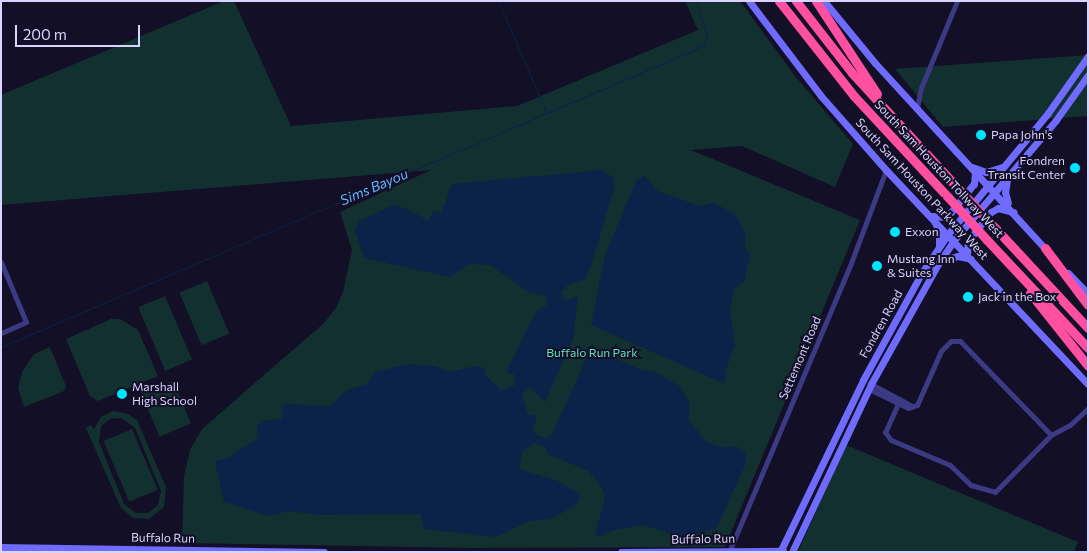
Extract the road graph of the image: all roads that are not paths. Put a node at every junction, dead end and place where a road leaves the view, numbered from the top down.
1 (749, 1) edge
2 (772, 1) edge
3 (779, 1) edge
4 (796, 1) edge
5 (816, 1) edge
6 (824, 1) edge
7 (957, 1) edge
8 (1088, 56) edge
9 (833, 72) junction
10 (1088, 75) edge
11 (921, 88) junction
12 (903, 93) junction
13 (917, 108) junction
14 (1048, 113) junction
15 (1056, 120) junction
16 (905, 132) junction
17 (968, 164) junction
18 (1004, 166) junction
19 (886, 170) junction
20 (975, 173) junction
21 (1008, 177) junction
22 (988, 185) junction
23 (995, 192) junction
24 (1013, 212) junction
25 (932, 216) junction
26 (948, 234) junction
27 (954, 240) junction
28 (1045, 248) junction
29 (938, 249) junction
30 (969, 257) junction
31 (940, 261) junction
32 (1, 262) edge
33 (1013, 268) junction
34 (1088, 294) edge
35 (911, 300) junction
36 (1088, 305) edge
37 (1088, 328) edge
38 (1, 332) edge
39 (1088, 348) edge
40 (1088, 366) edge
41 (862, 383) junction
42 (1088, 384) edge
43 (870, 387) junction
44 (899, 401) junction
45 (1088, 408) edge
46 (1051, 435) junction
47 (831, 446) junction
48 (839, 450) junction
49 (804, 503) junction
50 (813, 507) junction
51 (1, 547) edge
52 (188, 551) edge
53 (634, 551) edge
54 (730, 551) edge
55 (782, 551) edge
56 (324, 552) edge
57 (621, 552) edge
58 (792, 552) edge

1 - 19 main road, South Sam Houston Parkway West
2 - 9 highway
3 - 9 highway, South Sam Houston Tollway West
4 - 16 highway, South Sam Houston Tollway West
5 - 16 highway
6 - 12 main road
7 - 11 street
8 - 14 main road, Fondren Road
9 - 33 highway, South Sam Houston Tollway West, bridge
10 - 15 main road, Fondren Road
11 - 12 street
11 - 13 street
12 - 13 main road
13 - 17 main road
14 - 15 main road
14 - 18 main road, Fondren Road
15 - 21 main road, Fondren Road
16 - 37 highway, South Sam Houston Tollway West, bridge
17 - 18 main road
17 - 20 main road
18 - 22 main road, Fondren Road
19 - 25 main road, South Sam Houston Parkway West
19 - 54 street, Settemont Road
20 - 22 main road
20 - 25 main road
21 - 23 main road, Fondren Road
21 - 24 main road
22 - 23 main road
22 - 26 main road, Fondren Road
23 - 24 main road
23 - 27 main road, Fondren Road
24 - 28 main road
24 - 30 main road
25 - 26 main road, South Sam Houston Parkway West
25 - 29 main road
26 - 27 main road, South Sam Houston Parkway West
26 - 29 main road, Fondren Road
27 - 30 main road, South Sam Houston Parkway West
27 - 31 main road, Fondren Road
28 - 34 main road
28 - 36 highway
29 - 35 main road, Fondren Road
30 - 31 main road
30 - 42 main road, South Sam Houston Parkway West
31 - 35 main road, Fondren Road
32 - 38 street
33 - 39 highway, South Sam Houston Tollway West
33 - 40 highway
35 - 41 main road, Fondren Road
35 - 43 main road, Fondren Road
41 - 43 main road
41 - 47 main road, Fondren Road
43 - 44 street
43 - 48 main road, Fondren Road
44 - 46 street
44 - 46 street
45 - 46 street
47 - 48 main road
47 - 49 main road, Fondren Road
48 - 50 main road, Fondren Road
49 - 50 main road
49 - 55 main road, Fondren Road
50 - 58 main road, Fondren Road
51 - 52 main road, Buffalo Run
52 - 56 main road, Buffalo Run
53 - 54 main road, Buffalo Run
53 - 57 main road, Buffalo Run
54 - 55 main road, Buffalo Run

